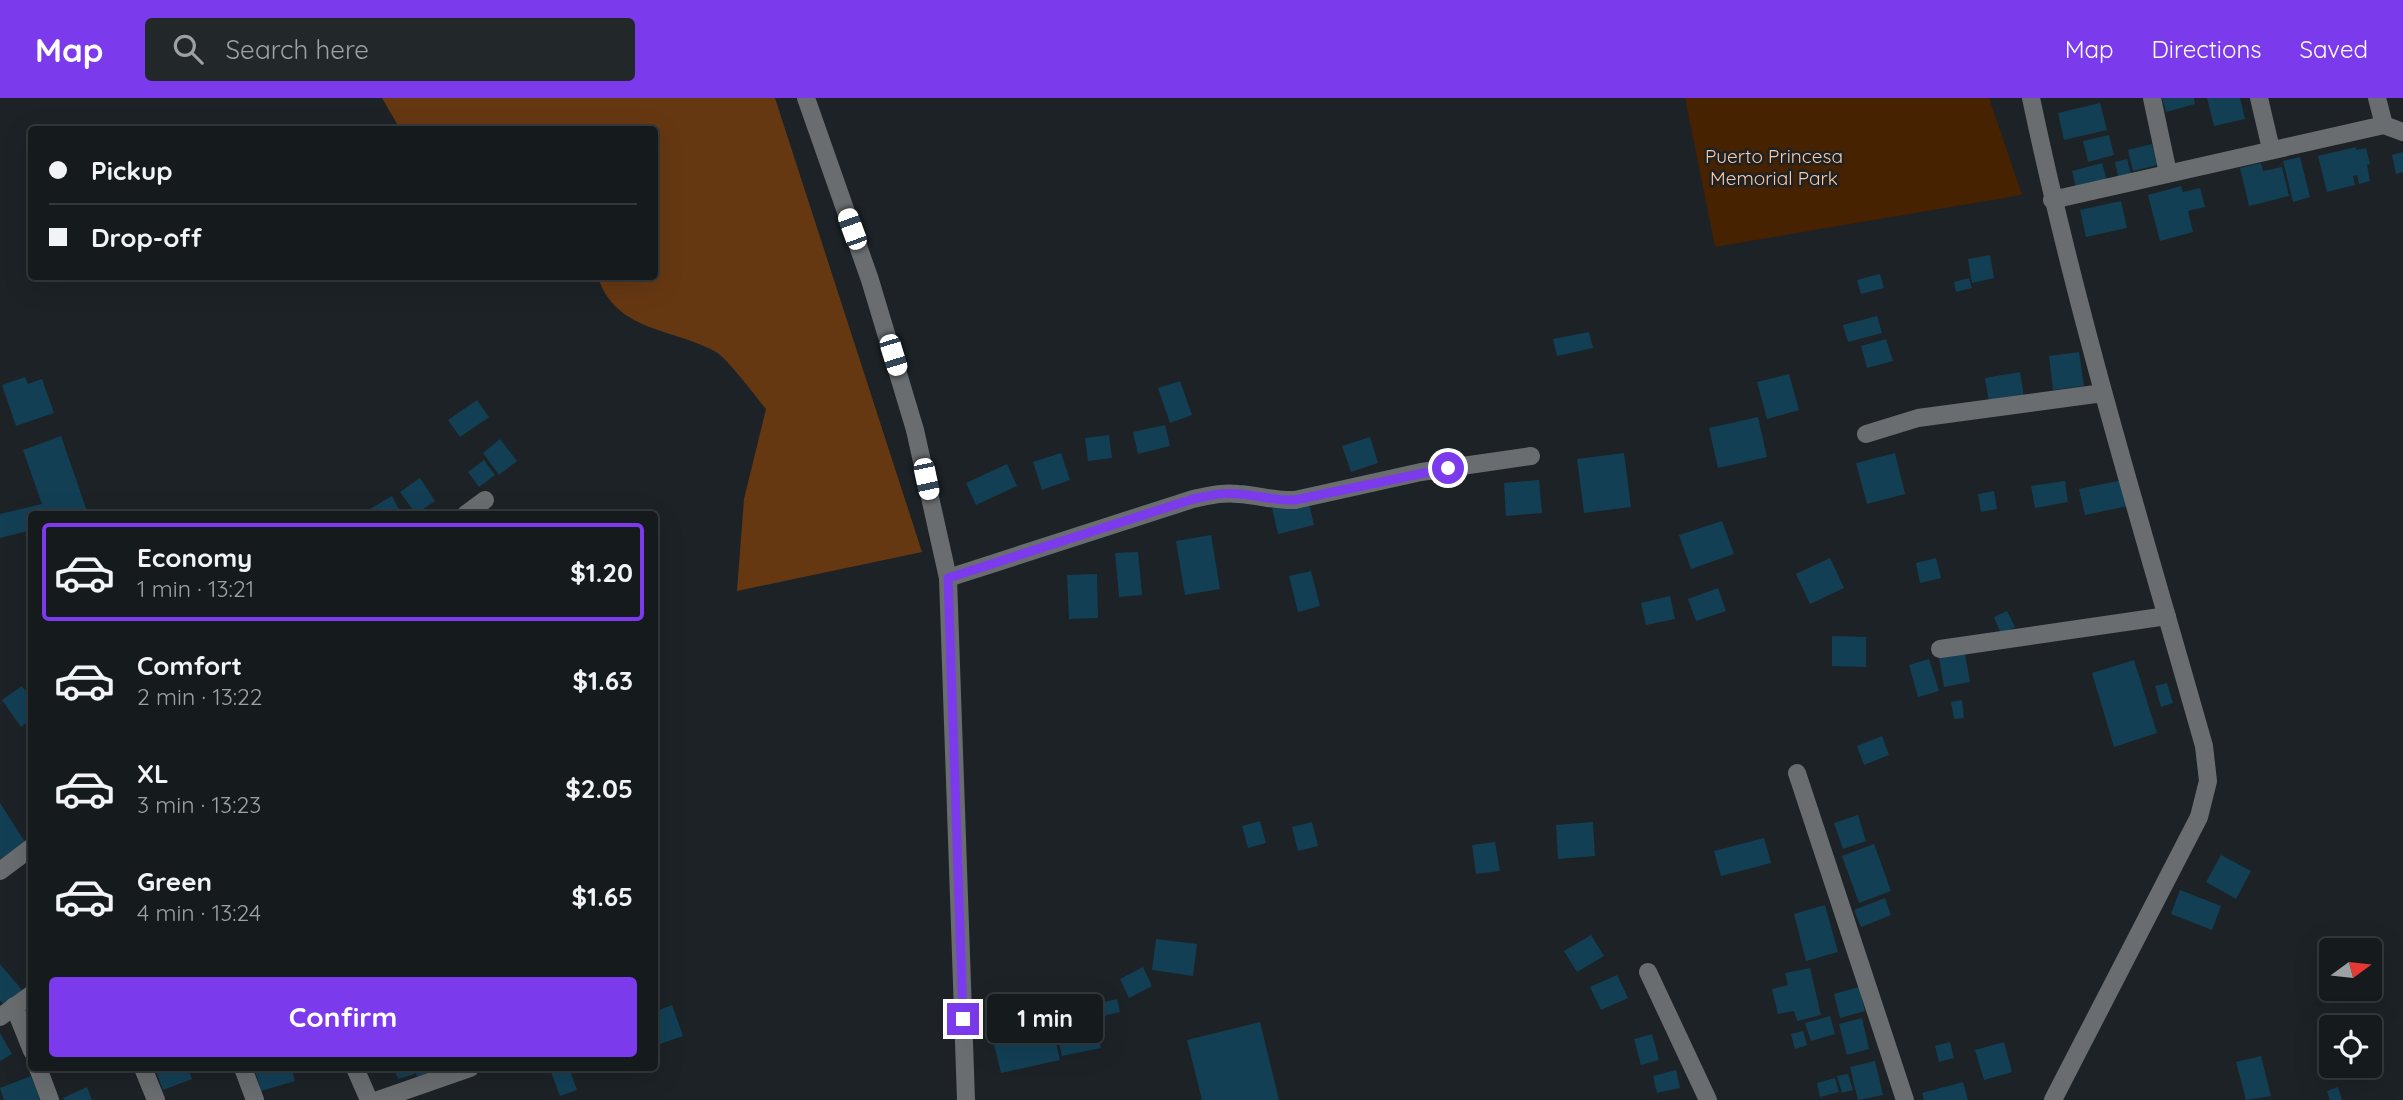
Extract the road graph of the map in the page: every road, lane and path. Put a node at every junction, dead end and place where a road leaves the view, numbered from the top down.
1 (806, 98) edge
2 (2031, 98) edge
3 (2152, 98) edge
4 (2259, 98) edge
5 (2377, 98) edge
6 (2384, 125) junction
7 (2403, 132) edge
8 (2271, 149) junction
9 (2168, 173) junction
10 (2052, 200) junction
11 (2103, 393) junction
12 (1866, 434) dead end
13 (1531, 456) dead end
14 (485, 500) dead end
15 (470, 511) edge
16 (948, 578) junction
17 (2167, 616) junction
18 (1940, 649) dead end
19 (1797, 773) dead end
20 (28, 850) edge
21 (0, 871) edge
22 (1648, 972) dead end
23 (28, 996) edge
24 (7, 1011) edge
25 (28, 1045) edge
26 (39, 1071) edge
27 (144, 1071) edge
28 (244, 1071) edge
29 (356, 1071) edge
30 (458, 1071) edge
31 (50, 1100) edge
32 (156, 1100) edge
33 (255, 1100) edge
34 (369, 1100) edge
35 (378, 1100) edge
36 (966, 1100) edge
37 (1708, 1100) edge
38 (1905, 1100) edge
39 (2053, 1100) edge

1 - 16 street
2 - 10 street
3 - 9 street
4 - 8 street
5 - 6 street
6 - 7 street
6 - 8 street
8 - 9 street
9 - 10 street
10 - 11 street
11 - 12 street
11 - 17 street
13 - 16 street
14 - 15 street
16 - 36 street
17 - 18 street
17 - 39 street
19 - 38 street
20 - 21 street
22 - 37 street
23 - 24 street
24 - 25 street
26 - 31 street
27 - 32 street
28 - 33 street
29 - 34 street
30 - 35 street

